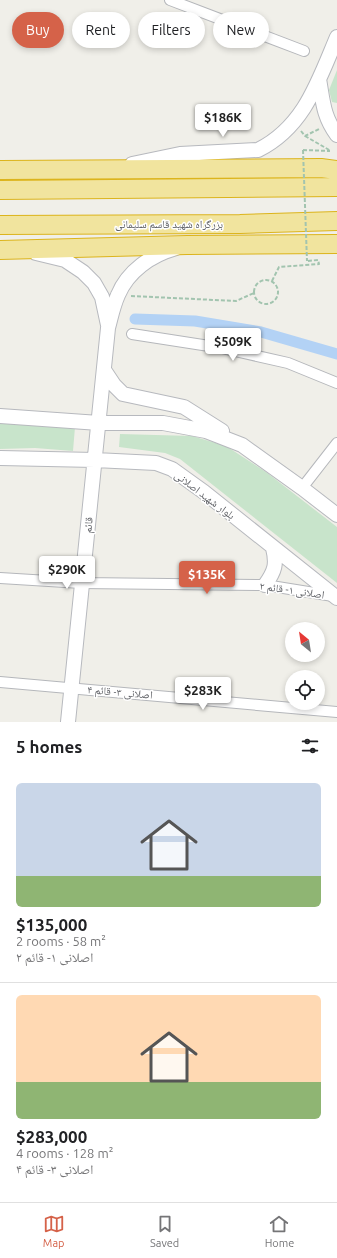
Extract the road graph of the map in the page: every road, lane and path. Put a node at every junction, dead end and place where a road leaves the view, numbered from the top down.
1 (170, 0) edge
2 (337, 37) edge
3 (304, 51) dead end
4 (319, 79) junction
5 (294, 122) junction
6 (333, 130) edge
7 (305, 136) junction
8 (110, 168) junction
9 (0, 170) edge
10 (337, 170) edge
11 (337, 187) edge
12 (0, 190) edge
13 (337, 221) edge
14 (0, 225) edge
15 (337, 244) edge
16 (188, 245) junction
17 (0, 250) edge
18 (24, 250) junction
19 (272, 281) junction
20 (254, 293) junction
21 (118, 295) junction
22 (108, 328) junction
23 (132, 334) dead end
24 (104, 370) junction
25 (337, 383) edge
26 (0, 416) edge
27 (98, 423) junction
28 (337, 442) edge
29 (242, 445) junction
30 (0, 458) edge
31 (95, 460) junction
32 (302, 488) junction
33 (337, 515) edge
34 (273, 548) junction
35 (0, 578) edge
36 (81, 583) junction
37 (265, 585) junction
38 (336, 597) edge
39 (0, 682) edge
40 (71, 688) junction
41 (337, 712) edge
42 (68, 722) edge

1 - 3 street
2 - 4 main road
4 - 5 main road
4 - 6 main road
5 - 7 path
5 - 8 main road
6 - 7 path
7 - 19 path, bridge
8 - 9 highway
8 - 10 highway
11 - 12 highway
13 - 14 highway, بزرگراه شهید قاسم سلیمانی
15 - 16 highway
16 - 18 highway
16 - 21 main road
17 - 18 highway
18 - 22 main road
19 - 20 path
19 - 20 path
20 - 21 path
21 - 22 main road
22 - 24 main road, قائم
23 - 25 street
24 - 27 main road, قائم
24 - 29 main road
26 - 27 main road
27 - 29 main road
27 - 31 main road, قائم
28 - 32 street
29 - 32 main road
30 - 31 main road, بلوار شهید اصلانی
31 - 34 main road, بلوار شهید اصلانی
31 - 36 main road, قائم
32 - 33 main road
34 - 37 main road
34 - 38 main road, بلوار شهید اصلانی
35 - 36 street, اصلانی ۱- قائم ۲
36 - 37 street, اصلانی ۱- قائم ۲
36 - 40 main road, قائم
37 - 38 street, اصلانی ۱- قائم ۲
39 - 40 street, اصلانی ۳- قائم ۴
40 - 41 street, اصلانی ۳- قائم ۴
40 - 42 main road, قائم

